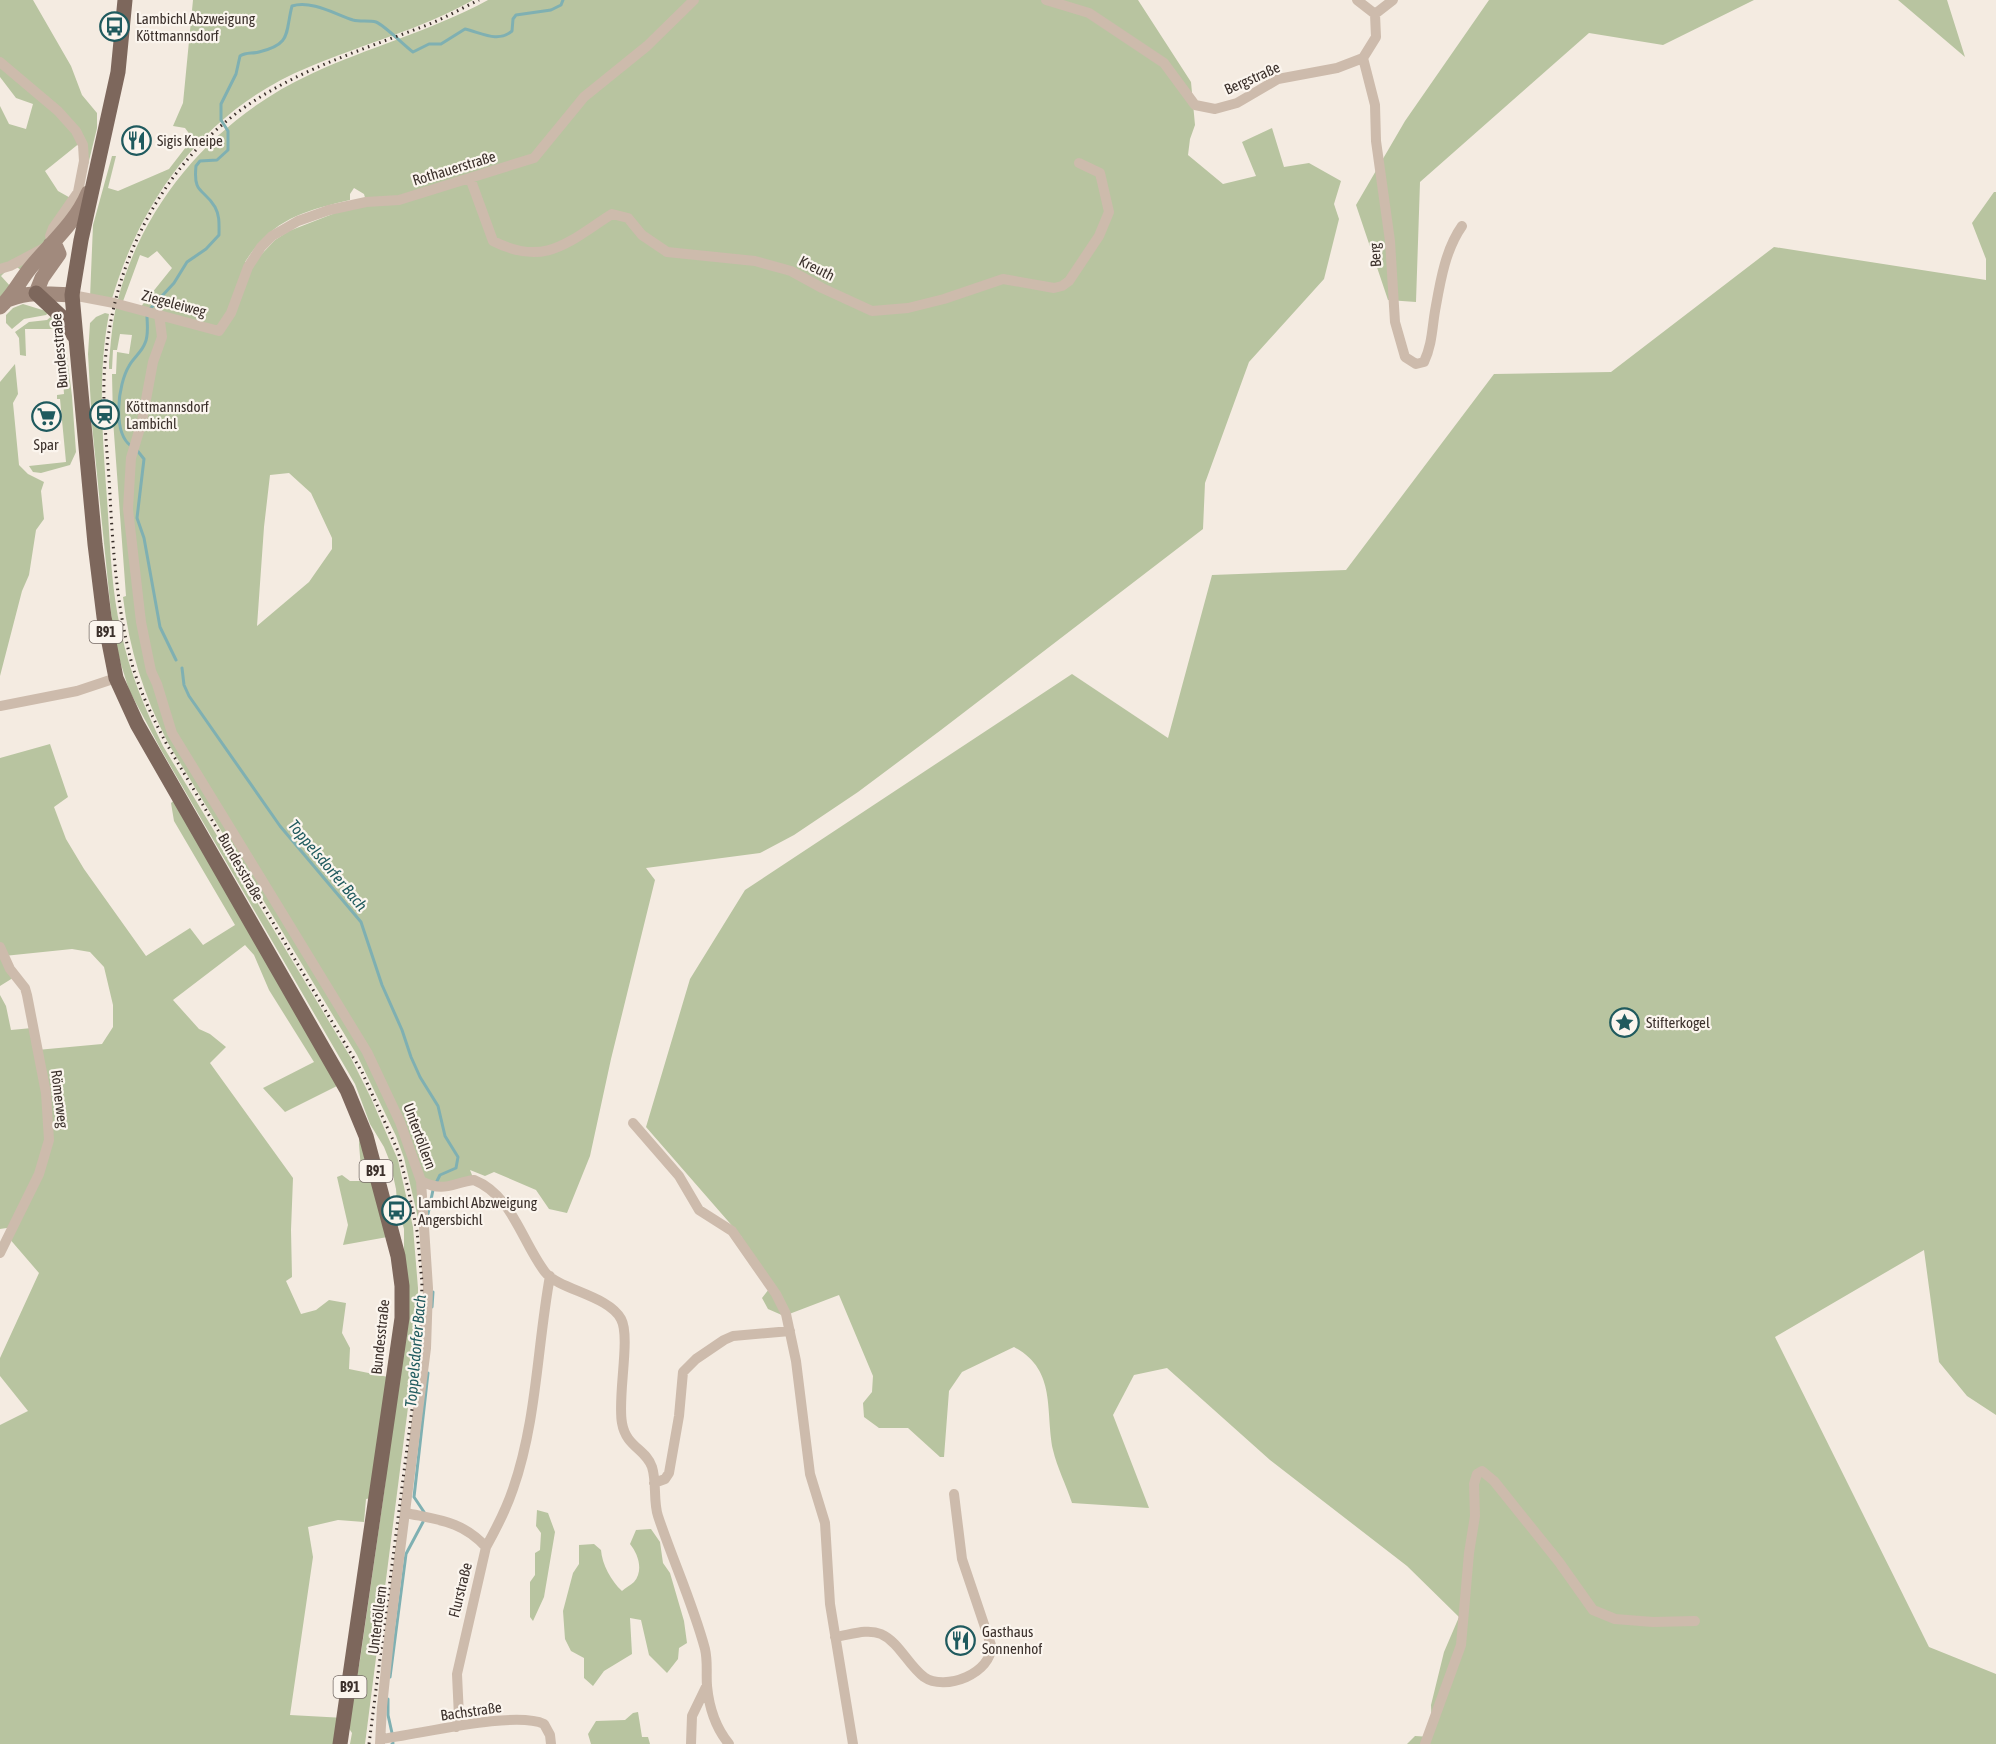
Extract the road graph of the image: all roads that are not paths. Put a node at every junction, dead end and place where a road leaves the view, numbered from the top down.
1 (125, 0) edge
2 (694, 0) edge
3 (1046, 0) edge
4 (1358, 0) edge
5 (1393, 0) edge
6 (1375, 14) junction
7 (1363, 58) junction
8 (0, 62) edge
9 (1079, 163) dead end
10 (470, 178) junction
11 (93, 182) junction
12 (1461, 226) dead end
13 (52, 244) junction
14 (0, 269) edge
15 (36, 293) junction
16 (72, 295) junction
17 (5, 303) edge
18 (159, 314) junction
19 (219, 331) joint
20 (78, 354) junction
21 (116, 678) junction
22 (0, 706) edge
23 (0, 947) edge
24 (633, 1123) dead end
25 (421, 1181) junction
26 (1, 1250) edge
27 (549, 1276) junction
28 (790, 1330) junction
29 (654, 1483) junction
30 (954, 1494) dead end
31 (406, 1514) junction
32 (486, 1547) junction
33 (1695, 1621) dead end
34 (835, 1637) junction
35 (707, 1685) junction
36 (456, 1727) junction
37 (380, 1742) edge
38 (340, 1744) edge
39 (551, 1744) edge
40 (691, 1744) edge
41 (729, 1744) edge
42 (853, 1744) edge
43 (1425, 1744) edge

1 - 11 main road, Bundesstraße / B91
2 - 10 street, Rothauerstraße
3 - 7 street, Bergstraße
4 - 6 street
5 - 6 street
6 - 7 street
7 - 12 street, Berg
8 - 13 street
9 - 10 street, Kreuth
10 - 19 street, Rothauerstraße
11 - 13 main road
11 - 16 main road, Bundesstraße / B91
13 - 14 street
13 - 15 main road
13 - 17 main road
15 - 16 main road
15 - 17 main road
15 - 20 main road
16 - 18 street, Ziegeleiweg
16 - 20 main road, Bundesstraße / B91
18 - 19 street, Ziegeleiweg
18 - 25 street, Untertöllern
20 - 21 main road, Bundesstraße / B91
21 - 22 street
21 - 38 main road, Bundesstraße / B91
23 - 26 street, Römerweg
24 - 28 street
25 - 27 street
25 - 31 street, Untertöllern
27 - 29 street
27 - 32 street
28 - 29 street
28 - 34 street
29 - 35 street
30 - 34 street
31 - 32 street, Flurstraße
31 - 37 street, Untertöllern
32 - 36 street, Flurstraße
33 - 43 street
34 - 42 street
35 - 40 street
35 - 41 street
36 - 37 street, Bachstraße
36 - 39 street, Bachstraße

